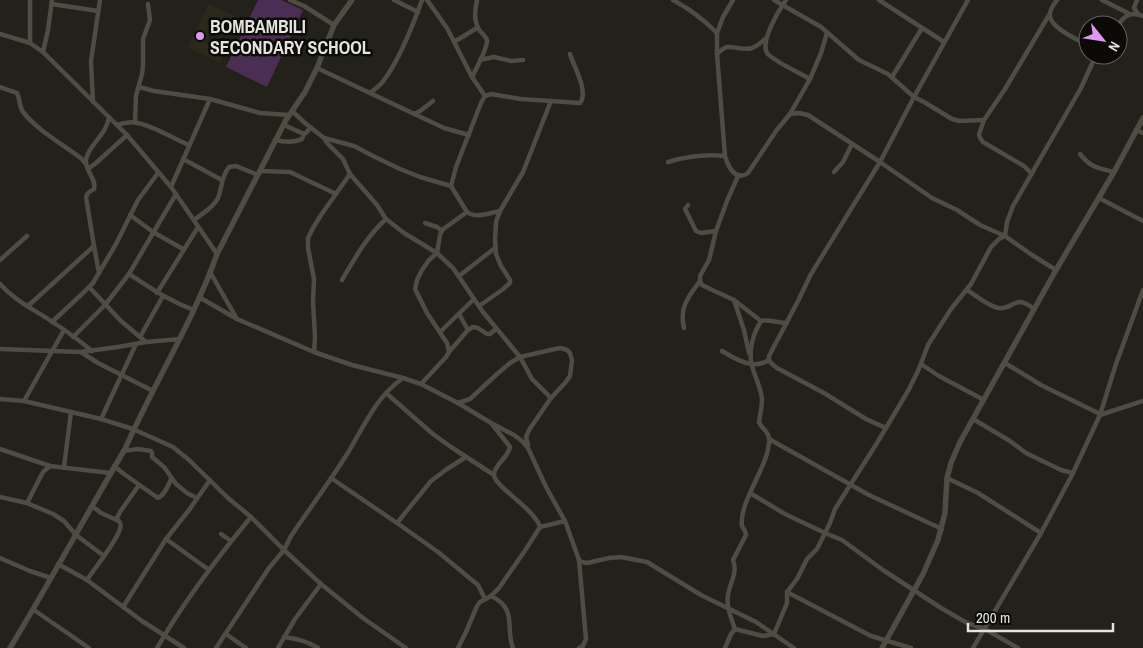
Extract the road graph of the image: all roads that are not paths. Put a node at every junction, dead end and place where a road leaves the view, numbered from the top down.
1 (30, 0) edge
2 (100, 0) edge
3 (290, 0) edge
4 (352, 0) edge
5 (394, 0) edge
6 (422, 0) edge
7 (427, 0) edge
8 (478, 0) edge
9 (673, 0) edge
10 (732, 0) edge
11 (774, 0) edge
12 (786, 0) edge
13 (879, 0) edge
14 (968, 0) edge
15 (1057, 0) edge
16 (1102, 0) edge
17 (52, 2) edge
18 (1135, 3) edge
19 (148, 4) dead end
20 (783, 5) junction
21 (98, 11) junction
22 (418, 12) junction
23 (1127, 14) junction
24 (1049, 15) junction
25 (1141, 15) edge
26 (334, 25) junction
27 (477, 28) junction
28 (922, 28) junction
29 (717, 33) junction
30 (827, 33) junction
31 (0, 34) edge
32 (766, 39) junction
33 (1078, 39) edge
34 (454, 42) junction
35 (944, 42) junction
36 (30, 43) junction
37 (43, 52) junction
38 (570, 54) dead end
39 (717, 54) junction
40 (480, 60) junction
41 (523, 60) dead end
42 (1091, 65) edge
43 (317, 68) junction
44 (472, 77) junction
45 (892, 77) junction
46 (810, 79) junction
47 (139, 86) junction
48 (0, 87) edge
49 (370, 93) junction
50 (485, 96) junction
51 (914, 97) junction
52 (210, 99) junction
53 (551, 101) junction
54 (93, 102) junction
55 (433, 102) dead end
56 (291, 113) junction
57 (414, 114) junction
58 (790, 114) junction
59 (109, 117) junction
60 (1143, 118) edge
61 (984, 120) junction
62 (135, 122) junction
63 (117, 125) junction
64 (284, 125) junction
65 (310, 127) junction
66 (1136, 130) junction
67 (1143, 133) edge
68 (304, 134) junction
69 (127, 135) junction
70 (469, 135) junction
71 (324, 138) junction
72 (275, 140) junction
73 (852, 144) junction
74 (189, 145) junction
75 (1080, 154) dead end
76 (725, 156) junction
77 (183, 159) junction
78 (668, 162) dead end
79 (880, 162) junction
80 (87, 166) junction
81 (834, 172) dead end
82 (1114, 172) junction
83 (158, 173) junction
84 (259, 173) junction
85 (350, 174) junction
86 (1032, 174) junction
87 (738, 176) junction
88 (222, 180) junction
89 (171, 186) junction
90 (451, 186) junction
91 (176, 194) junction
92 (336, 194) junction
93 (1099, 198) junction
94 (688, 205) dead end
95 (500, 211) junction
96 (467, 212) junction
97 (130, 215) junction
98 (386, 219) junction
99 (194, 220) junction
100 (1143, 221) edge
101 (425, 223) dead end
102 (198, 227) junction
103 (716, 230) junction
104 (442, 231) junction
105 (153, 232) junction
106 (27, 236) dead end
107 (1005, 236) junction
108 (94, 246) junction
109 (495, 248) junction
110 (184, 249) junction
111 (437, 253) junction
112 (217, 254) junction
113 (0, 260) edge
114 (1056, 270) junction
115 (210, 272) junction
116 (99, 273) junction
117 (130, 274) junction
118 (459, 276) junction
119 (342, 280) dead end
120 (700, 281) junction
121 (0, 284) edge
122 (89, 287) junction
123 (967, 290) junction
124 (1143, 290) edge
125 (157, 293) junction
126 (163, 296) junction
127 (199, 297) junction
128 (474, 299) junction
129 (734, 300) junction
130 (105, 305) junction
131 (28, 306) junction
132 (479, 306) junction
133 (1034, 309) junction
134 (194, 310) junction
135 (459, 314) junction
136 (237, 319) junction
137 (761, 321) junction
138 (52, 322) junction
139 (787, 323) junction
140 (684, 328) dead end
141 (496, 329) junction
142 (64, 330) junction
143 (468, 330) junction
144 (440, 332) junction
145 (73, 337) junction
146 (140, 337) junction
147 (180, 339) junction
148 (146, 342) junction
149 (136, 344) junction
150 (0, 349) edge
151 (52, 350) junction
152 (92, 351) junction
153 (80, 352) junction
154 (314, 352) junction
155 (449, 352) junction
156 (722, 352) dead end
157 (750, 352) junction
158 (520, 357) junction
159 (769, 360) junction
160 (740, 361) junction
161 (1004, 363) junction
162 (752, 364) junction
163 (921, 364) junction
164 (121, 375) junction
165 (403, 378) junction
166 (421, 384) junction
167 (153, 391) junction
168 (386, 393) junction
169 (551, 398) junction
170 (0, 399) edge
171 (984, 400) junction
172 (24, 401) junction
173 (1143, 401) edge
174 (458, 402) junction
175 (71, 412) junction
176 (1100, 415) junction
177 (100, 419) junction
178 (973, 419) junction
179 (491, 423) junction
180 (886, 428) junction
181 (133, 429) junction
182 (769, 439) junction
183 (528, 448) junction
184 (0, 449) edge
185 (123, 451) junction
186 (466, 457) junction
187 (50, 466) junction
188 (114, 466) junction
189 (64, 467) junction
190 (110, 473) junction
191 (1073, 473) junction
192 (494, 475) junction
193 (331, 478) junction
194 (947, 478) junction
195 (171, 479) junction
196 (210, 480) junction
197 (139, 485) junction
198 (851, 485) junction
199 (750, 493) junction
200 (0, 496) edge
201 (198, 498) junction
202 (26, 503) junction
203 (92, 506) junction
204 (251, 517) junction
205 (116, 520) junction
206 (565, 522) junction
207 (397, 523) junction
208 (540, 527) junction
209 (942, 529) junction
210 (825, 533) junction
211 (1041, 533) junction
212 (221, 534) dead end
213 (76, 535) junction
214 (166, 538) junction
215 (231, 541) junction
216 (284, 550) junction
217 (104, 556) junction
218 (0, 558) edge
219 (579, 560) junction
220 (58, 564) junction
221 (209, 570) junction
222 (51, 578) junction
223 (87, 580) junction
224 (321, 584) junction
225 (914, 590) junction
226 (787, 592) junction
227 (491, 596) junction
228 (485, 599) junction
229 (123, 607) junction
230 (728, 609) junction
231 (34, 610) junction
232 (735, 613) junction
233 (732, 622) junction
234 (735, 629) junction
235 (985, 630) junction
236 (226, 634) junction
237 (774, 634) junction
238 (164, 636) junction
239 (284, 637) junction
240 (886, 641) junction
241 (10, 648) edge
242 (89, 648) edge
243 (157, 648) edge
244 (184, 648) edge
245 (216, 648) edge
246 (246, 648) edge
247 (278, 648) edge
248 (318, 648) edge
249 (406, 648) edge
250 (458, 648) edge
251 (513, 648) edge
252 (579, 648) edge
253 (725, 648) edge
254 (794, 648) edge
255 (882, 648) edge
256 (911, 648) edge
257 (973, 648) edge
258 (1018, 648) edge

1 - 36 street
2 - 21 street
3 - 26 street
4 - 26 street
5 - 22 street
6 - 22 street
7 - 34 street
8 - 27 street
9 - 29 street
10 - 29 street
11 - 20 street
12 - 20 street
13 - 28 street
14 - 35 street
15 - 24 street
16 - 23 street
17 - 21 street
17 - 37 street
18 - 23 street
18 - 25 street
19 - 47 street
20 - 30 street
20 - 32 street
21 - 54 street
22 - 49 street
23 - 25 street
24 - 33 street
24 - 61 street
26 - 43 street
27 - 34 street
27 - 40 street
28 - 35 street
28 - 45 street
29 - 39 street
30 - 45 street
30 - 46 street
31 - 36 street
32 - 39 street
32 - 46 street
34 - 44 street
35 - 51 street
36 - 37 street
37 - 54 street
38 - 53 street
39 - 76 street
40 - 41 street
40 - 44 street
42 - 86 street
43 - 49 street
43 - 56 street
44 - 50 street
45 - 51 street
46 - 58 street
47 - 52 street
47 - 62 street
48 - 80 street
49 - 57 street
50 - 53 street
50 - 70 street
51 - 61 street
51 - 79 street
52 - 56 street
52 - 74 street
53 - 95 street
54 - 59 street
55 - 57 street
56 - 64 street
56 - 65 street
57 - 70 street
58 - 73 street
58 - 87 street
59 - 63 street
59 - 80 street
60 - 66 street
61 - 86 street
62 - 63 street
62 - 74 street
63 - 69 street
64 - 68 street
64 - 72 street
65 - 68 street
65 - 71 street
66 - 67 street
66 - 82 street
68 - 72 street
69 - 80 street
69 - 83 street
70 - 90 street
71 - 85 street
71 - 90 street
72 - 84 street
73 - 79 street
73 - 81 street
74 - 77 street
75 - 82 street
76 - 78 street
76 - 87 street
77 - 88 street
77 - 89 street
79 - 107 street
79 - 139 street
80 - 108 street
82 - 93 street
83 - 89 street
83 - 97 street
84 - 88 street
84 - 92 street
84 - 112 street
85 - 92 street
85 - 98 street
86 - 107 street
87 - 103 street
88 - 99 street
89 - 91 street
90 - 96 street
91 - 99 street
91 - 105 street
92 - 154 street
93 - 100 street
93 - 114 street
94 - 103 street
95 - 96 street
95 - 109 street
96 - 104 street
97 - 105 street
97 - 116 street
98 - 111 street
98 - 119 street
99 - 102 street
101 - 104 street
102 - 110 street
102 - 112 street
103 - 120 street
104 - 111 street
105 - 110 street
105 - 117 street
106 - 113 street
107 - 114 street
107 - 123 street
108 - 116 street
108 - 131 street
109 - 118 street
109 - 132 street
110 - 125 street
111 - 118 street
111 - 144 street
112 - 115 street
114 - 133 street
115 - 127 street
115 - 136 street
116 - 122 street
117 - 125 street
117 - 130 street
118 - 128 street
120 - 129 street
120 - 140 street
121 - 131 street
122 - 130 street
122 - 138 street
123 - 133 street
123 - 163 street
124 - 176 street
125 - 126 street
126 - 134 street
126 - 146 street
127 - 134 street
127 - 136 street
128 - 132 street
128 - 135 street
129 - 137 street
129 - 157 street
130 - 145 street
130 - 146 street
131 - 138 street
132 - 141 street
133 - 161 street
134 - 147 street
135 - 143 street
135 - 144 street
136 - 154 street
137 - 139 street
137 - 157 street
138 - 142 street
139 - 159 street
141 - 143 street
141 - 158 street
142 - 145 street
142 - 151 street
143 - 155 street
144 - 155 street
145 - 152 street
146 - 148 street
147 - 148 street
147 - 167 street
148 - 149 street
149 - 152 street
149 - 164 street
150 - 151 street
151 - 153 street
151 - 172 street
152 - 153 street
153 - 164 street
154 - 165 street
155 - 166 street
156 - 160 street
157 - 160 street
157 - 162 street
158 - 169 street
158 - 169 street
158 - 174 street
159 - 162 street
159 - 180 street
160 - 162 street
161 - 171 street
161 - 176 street
162 - 182 street
163 - 171 street
163 - 180 street
164 - 167 street
164 - 177 street
165 - 166 street
165 - 168 street
166 - 174 street
167 - 181 street
168 - 186 street
168 - 193 street
169 - 183 street
170 - 172 street
171 - 178 street
172 - 175 street
173 - 176 street
174 - 179 street
175 - 177 street
175 - 189 street
176 - 191 street
177 - 181 street
178 - 191 street
178 - 194 street
179 - 183 street
179 - 192 street
180 - 198 street
181 - 185 street
181 - 196 street
182 - 198 street
182 - 199 street
183 - 206 street
184 - 187 street
185 - 188 street
185 - 195 street
186 - 192 street
186 - 207 street
187 - 189 street
187 - 202 street
188 - 190 street
188 - 197 street
189 - 190 street
190 - 203 street
191 - 211 street
192 - 208 street
193 - 207 street
193 - 216 street
194 - 209 street
194 - 211 street
195 - 197 street
195 - 201 street
196 - 201 street
196 - 204 street
197 - 205 street
198 - 209 street
198 - 210 street
199 - 210 street
199 - 230 street
200 - 202 street
201 - 214 street
202 - 213 street
203 - 205 street
203 - 213 street
204 - 215 street
204 - 216 street
205 - 217 street
206 - 208 street
206 - 219 street
207 - 228 street
208 - 227 street
209 - 225 street
210 - 225 street
210 - 226 street
211 - 235 street
212 - 215 street
213 - 217 street
213 - 220 street
214 - 221 street
214 - 229 street
215 - 221 street
216 - 224 street
216 - 236 street
217 - 223 street
218 - 222 street
219 - 230 street
219 - 252 street
220 - 222 street
220 - 223 street
221 - 238 street
222 - 231 street
223 - 229 street
224 - 239 street
224 - 249 street
225 - 235 street
225 - 240 street
226 - 237 street
226 - 240 street
227 - 228 street
227 - 251 street
228 - 250 street
229 - 238 street
230 - 232 street
230 - 233 street
231 - 241 street
231 - 242 street
232 - 233 street
232 - 237 street
233 - 234 street
234 - 237 street
234 - 253 street
235 - 257 street
235 - 258 street
236 - 245 street
236 - 246 street
237 - 254 street
238 - 243 street
238 - 244 street
239 - 247 street
239 - 248 street
240 - 255 street
240 - 256 street

